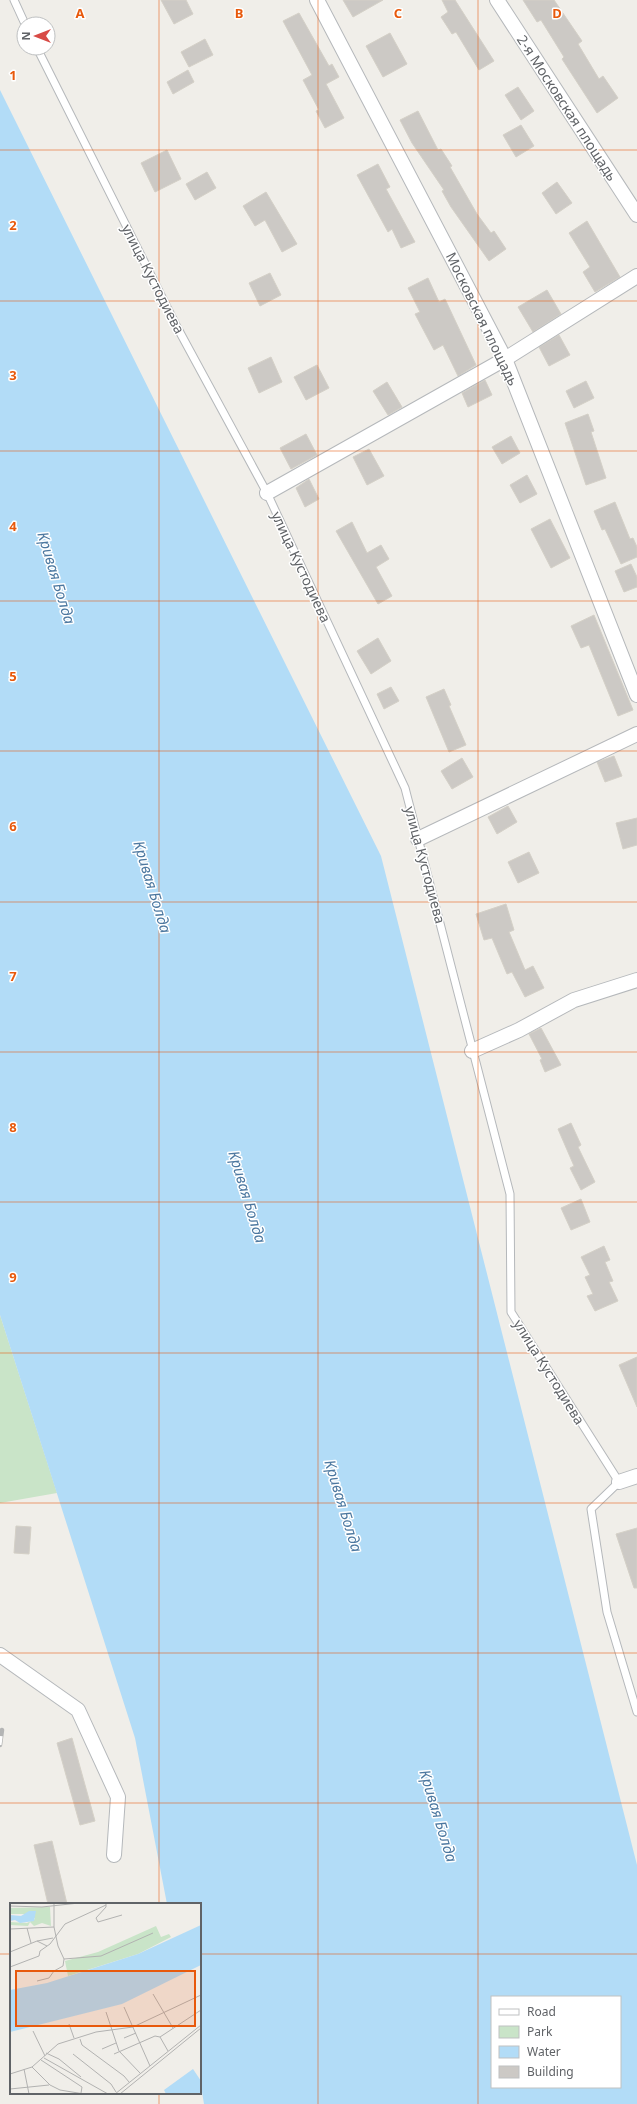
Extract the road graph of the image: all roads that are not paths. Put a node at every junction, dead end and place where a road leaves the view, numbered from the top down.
1 (14, 0) edge
2 (317, 0) edge
3 (497, 0) edge
4 (21, 16) edge
5 (41, 56) edge
6 (637, 215) edge
7 (637, 276) edge
8 (505, 358) junction
9 (266, 493) junction
10 (637, 695) edge
11 (637, 734) edge
12 (418, 839) junction
13 (637, 980) edge
14 (472, 1051) junction
15 (637, 1476) edge
16 (619, 1482) junction
17 (0, 1655) edge
18 (637, 1712) edge
19 (114, 1854) dead end

1 - 4 lane
2 - 8 street, Московская площадь
3 - 6 street, 2-я Московская площадь
5 - 9 lane, улица Кустодиева
7 - 8 street
8 - 9 street
8 - 10 street, Московская площадь
9 - 12 lane, улица Кустодиева
11 - 12 street
12 - 14 lane, улица Кустодиева
13 - 14 street
14 - 16 lane, улица Кустодиева
15 - 16 street
16 - 18 lane
17 - 19 street

